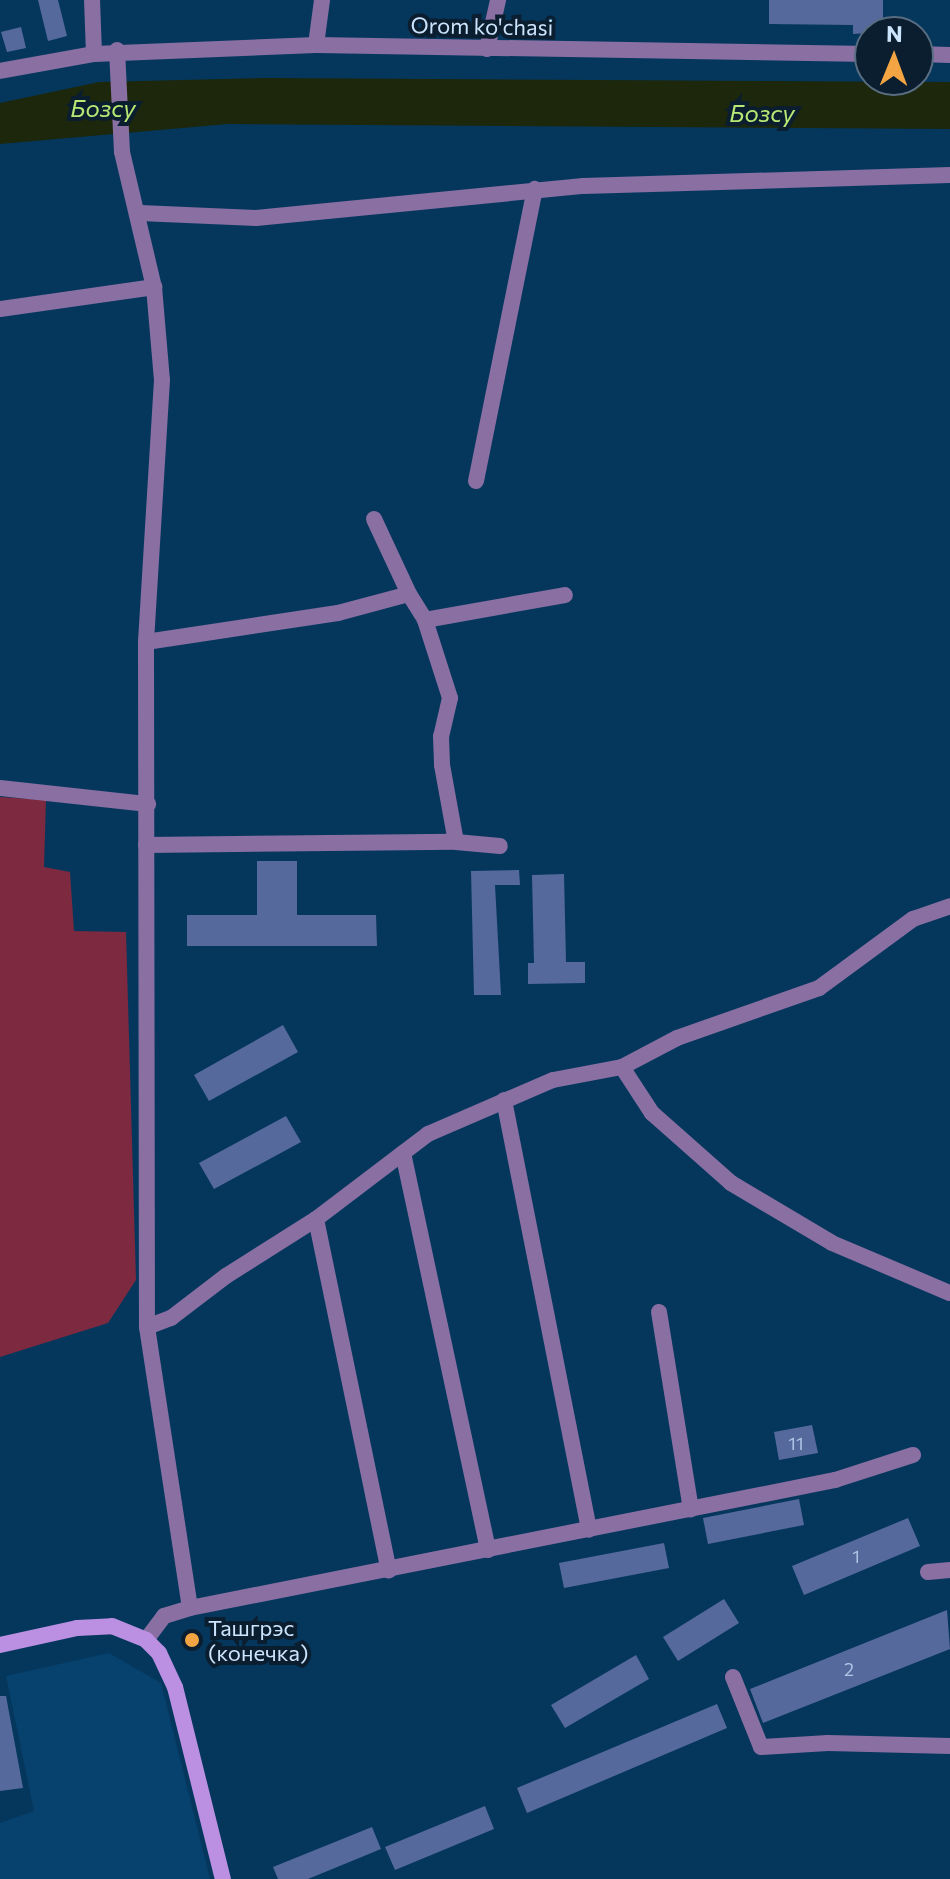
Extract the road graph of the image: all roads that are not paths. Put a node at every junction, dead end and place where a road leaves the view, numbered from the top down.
1 (92, 0) edge
2 (322, 0) edge
3 (498, 0) edge
4 (316, 45) junction
5 (487, 49) junction
6 (117, 50) junction
7 (94, 54) junction
8 (854, 54) edge
9 (0, 71) edge
10 (950, 175) edge
11 (535, 189) junction
12 (140, 213) junction
13 (154, 287) junction
14 (0, 309) edge
15 (476, 481) dead end
16 (374, 519) dead end
17 (409, 594) junction
18 (565, 595) dead end
19 (425, 620) junction
20 (146, 642) junction
21 (1, 785) edge
22 (148, 804) junction
23 (456, 842) junction
24 (146, 845) junction
25 (500, 846) dead end
26 (950, 906) edge
27 (622, 1067) junction
28 (504, 1100) junction
29 (403, 1153) junction
30 (316, 1219) junction
31 (950, 1293) edge
32 (659, 1312) dead end
33 (147, 1327) junction
34 (913, 1455) dead end
35 (691, 1509) junction
36 (589, 1530) junction
37 (488, 1550) junction
38 (950, 1570) edge
39 (389, 1571) junction
40 (928, 1572) dead end
41 (190, 1608) junction
42 (146, 1640) junction
43 (0, 1645) edge
44 (733, 1677) dead end
45 (950, 1746) edge
46 (223, 1879) edge

1 - 7 street
2 - 4 street
3 - 5 street
4 - 5 street, Orom ko'chasi
4 - 6 street, Orom ko'chasi
5 - 8 street, Orom ko'chasi
6 - 7 street, Orom ko'chasi
6 - 12 street
7 - 9 street, Orom ko'chasi
10 - 11 street
11 - 12 street
11 - 15 street
12 - 13 street
13 - 14 street
13 - 20 street
16 - 17 street
17 - 19 street
17 - 20 street
18 - 19 street
19 - 23 street
20 - 22 street
21 - 22 street
22 - 24 street
23 - 24 street
23 - 25 street
24 - 33 street
26 - 27 street
27 - 28 street
27 - 31 street
28 - 29 street
28 - 36 street
29 - 30 street
29 - 37 street
30 - 33 street
30 - 39 street
32 - 35 street
33 - 41 street
34 - 35 street
35 - 36 street
36 - 37 street
37 - 39 street
38 - 40 street
39 - 41 street
41 - 42 street
42 - 43 main road
42 - 46 main road
44 - 45 street

